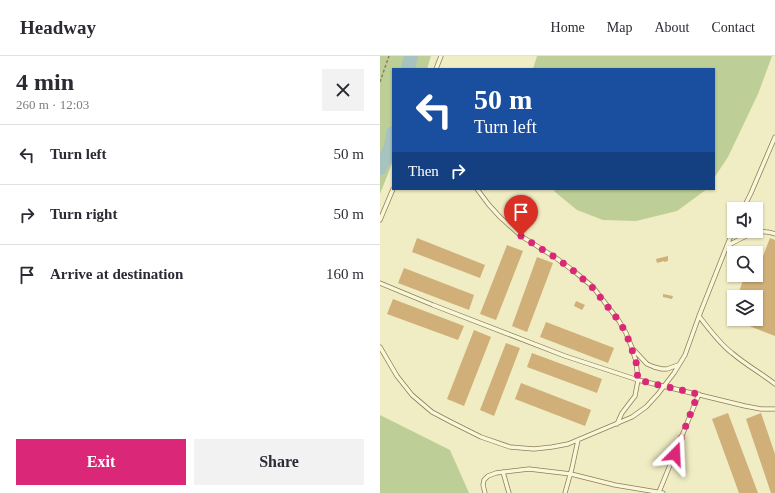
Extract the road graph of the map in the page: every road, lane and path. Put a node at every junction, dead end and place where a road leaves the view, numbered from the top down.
1 (389, 56) edge
2 (441, 56) edge
3 (436, 68) edge
4 (380, 82) edge
5 (775, 138) edge
6 (393, 190) edge
7 (396, 190) edge
8 (478, 190) edge
9 (391, 196) junction
10 (746, 202) edge
11 (380, 220) edge
12 (775, 234) edge
13 (730, 238) edge
14 (726, 247) junction
15 (380, 283) edge
16 (699, 316) junction
17 (380, 347) edge
18 (632, 348) junction
19 (678, 365) junction
20 (638, 380) junction
21 (775, 384) edge
22 (664, 386) junction
23 (698, 394) junction
24 (775, 409) edge
25 (617, 424) junction
26 (578, 440) junction
27 (503, 472) junction
28 (571, 474) junction
29 (660, 492) edge
30 (485, 493) edge
31 (509, 493) edge
32 (565, 493) edge
33 (662, 493) edge

1 - 4 path
2 - 3 lane
5 - 10 lane
6 - 9 lane
7 - 9 lane
8 - 18 lane
9 - 11 lane
12 - 14 lane
13 - 14 lane
14 - 16 lane
15 - 20 lane
16 - 19 lane
16 - 21 lane
17 - 26 lane
18 - 19 lane
18 - 20 lane
19 - 22 lane
20 - 22 lane
20 - 25 lane
22 - 23 lane
22 - 25 lane
23 - 24 lane
23 - 29 lane
25 - 26 lane
26 - 28 lane
27 - 28 lane
27 - 30 lane
27 - 31 lane
28 - 29 lane
28 - 32 lane
29 - 33 lane

